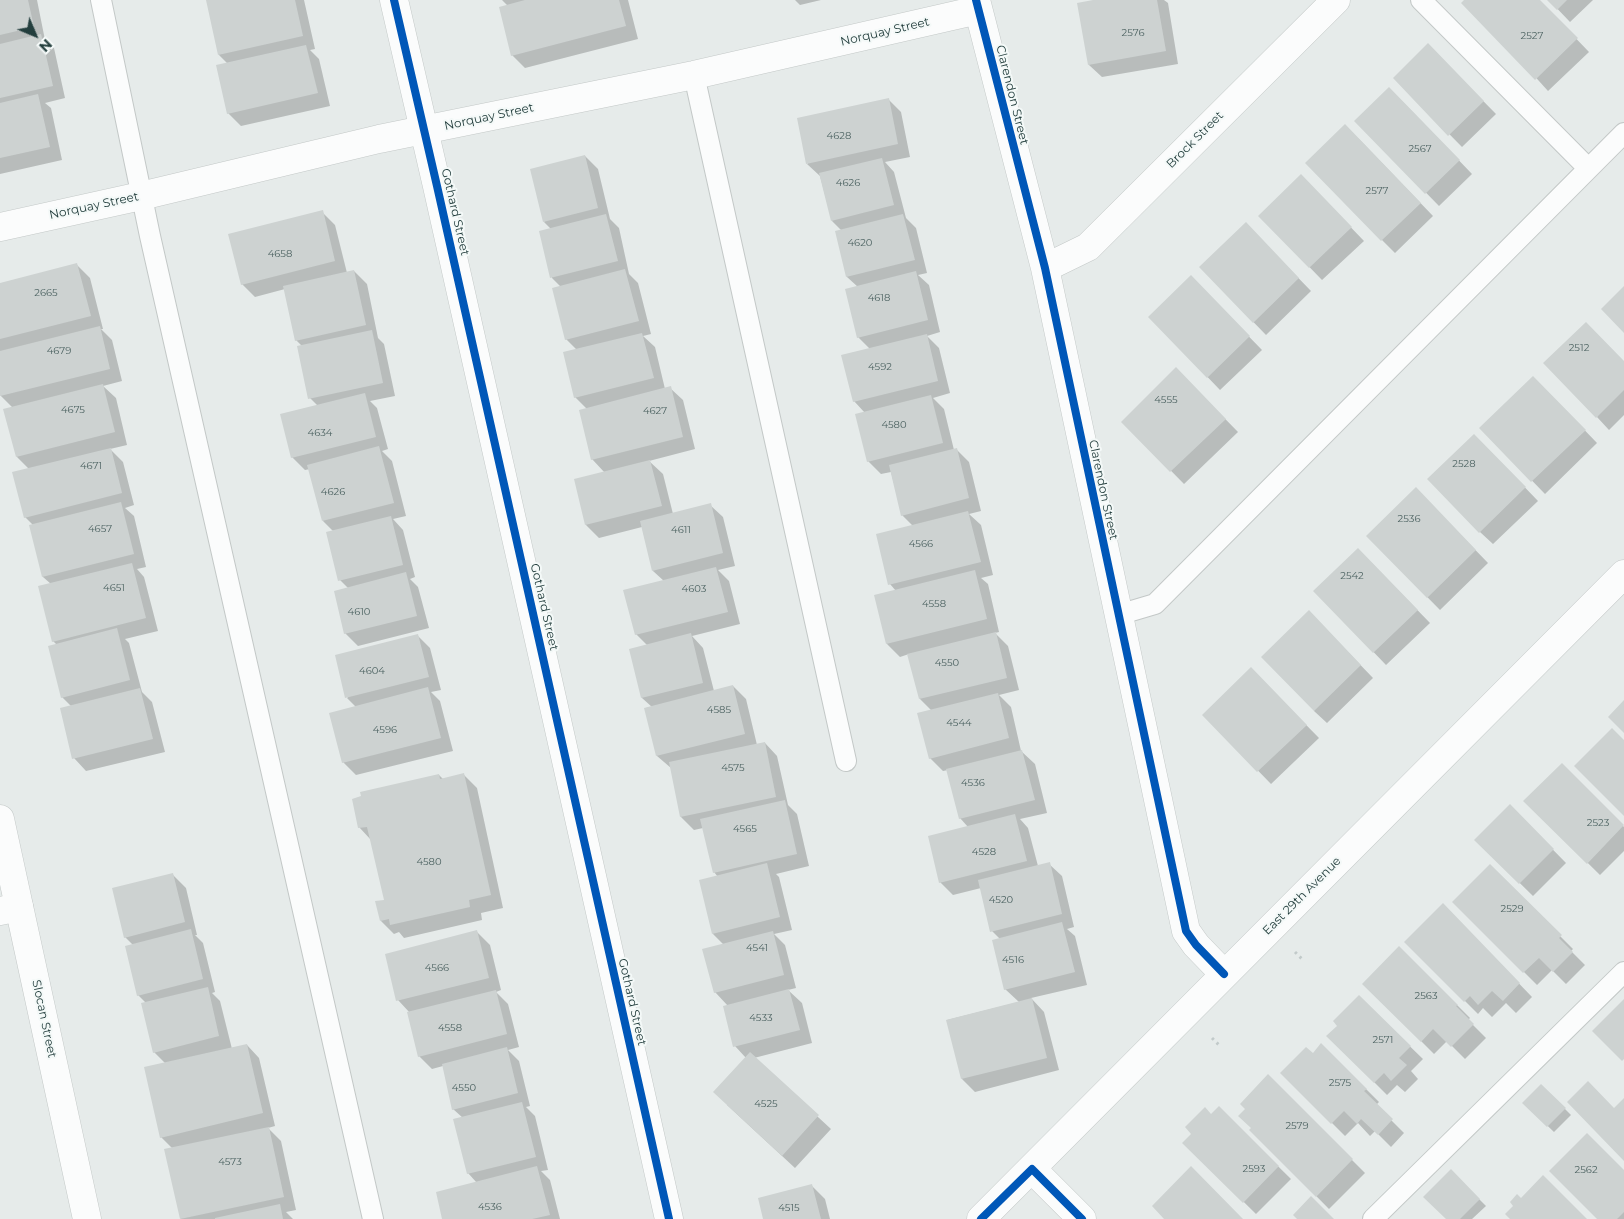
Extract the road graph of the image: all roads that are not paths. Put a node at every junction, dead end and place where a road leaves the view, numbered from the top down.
1 (101, 0) edge
2 (394, 0) edge
3 (1336, 0) edge
4 (1422, 0) edge
5 (977, 5) edge
6 (694, 75) junction
7 (423, 131) junction
8 (1624, 133) edge
9 (1588, 168) junction
10 (141, 196) junction
11 (0, 226) edge
12 (1045, 268) junction
13 (1624, 574) edge
14 (1118, 615) junction
15 (846, 761) dead end
16 (0, 819) edge
17 (10, 909) edge
18 (1624, 972) edge
19 (1224, 974) junction
20 (1032, 1169) junction
21 (87, 1219) edge
22 (373, 1219) edge
23 (670, 1219) edge
24 (981, 1219) edge
25 (1082, 1219) edge
26 (1373, 1219) edge

1 - 10 lane
2 - 7 street, Gothard Street
3 - 12 street, Brock Street
4 - 9 lane
5 - 6 street, Norquay Street
5 - 12 street, Clarendon Street
6 - 7 street, Norquay Street
6 - 15 lane
7 - 10 street, Norquay Street
7 - 23 street, Gothard Street
8 - 9 lane
9 - 14 lane
10 - 11 street, Norquay Street
10 - 22 lane
12 - 14 street, Clarendon Street
13 - 19 street, East 29th Avenue
14 - 19 street, Clarendon Street
16 - 17 street, Slocan Street
17 - 21 street, Slocan Street
18 - 26 lane
19 - 20 street, East 29th Avenue
20 - 24 street, East 29th Avenue
20 - 25 street

